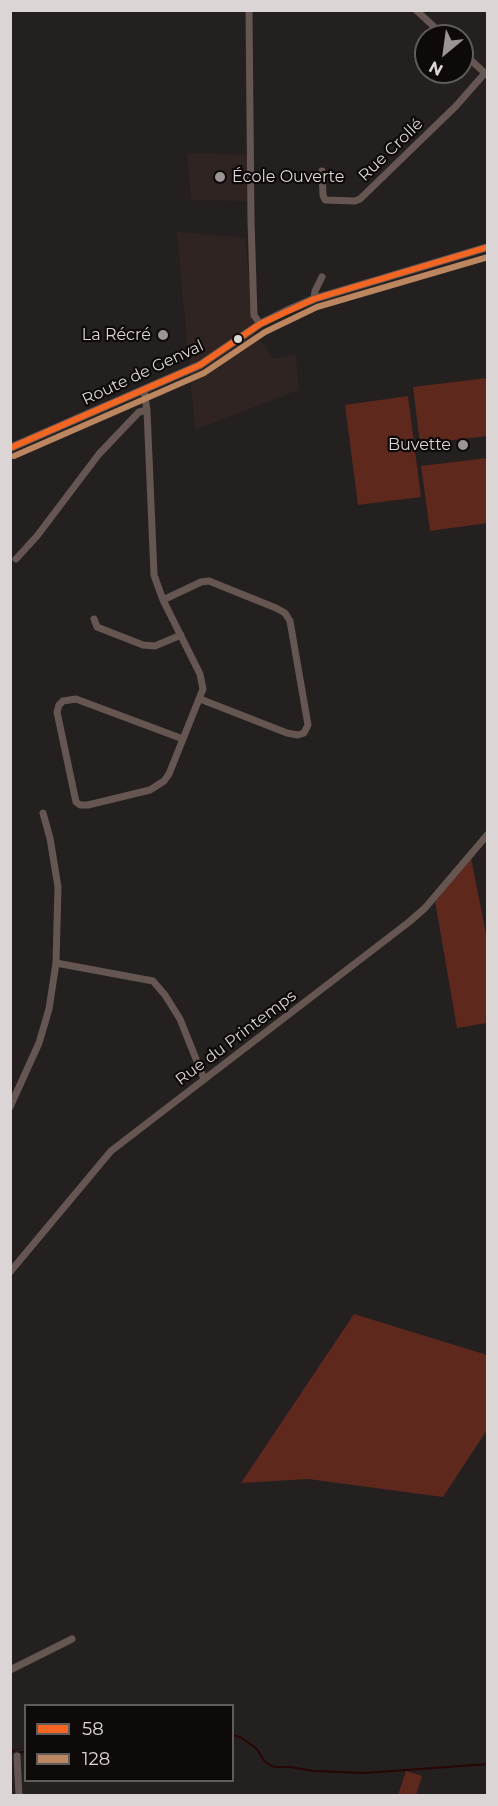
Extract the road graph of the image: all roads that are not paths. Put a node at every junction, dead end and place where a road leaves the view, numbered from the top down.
1 (249, 10) edge
2 (416, 10) edge
3 (431, 24) edge
4 (474, 62) edge
5 (486, 72) edge
6 (322, 171) dead end
7 (488, 247) edge
8 (321, 278) dead end
9 (314, 300) junction
10 (260, 324) junction
11 (144, 390) junction
12 (147, 410) junction
13 (10, 448) edge
14 (16, 559) dead end
15 (163, 600) junction
16 (94, 619) dead end
17 (181, 635) junction
18 (200, 699) junction
19 (183, 739) junction
20 (42, 813) dead end
21 (488, 834) edge
22 (56, 963) junction
23 (204, 1078) junction
24 (10, 1107) edge
25 (10, 1272) edge
26 (72, 1639) dead end
27 (10, 1670) edge
28 (17, 1756) dead end
29 (20, 1796) edge

1 - 10 street
2 - 3 street
4 - 5 street
5 - 6 street, Rue Crollé
7 - 9 main road, Route de Genval
8 - 9 street
9 - 10 main road, Route de Genval
10 - 11 main road, Route de Genval
11 - 12 street
11 - 13 main road, Route de Genval
12 - 14 street
12 - 15 street
15 - 17 street
15 - 18 street
16 - 17 street
17 - 18 street
18 - 19 street
19 - 19 street
20 - 22 street
21 - 23 street, Rue du Printemps
22 - 23 street
22 - 24 street
23 - 25 street, Rue du Printemps
26 - 27 street
28 - 29 street

